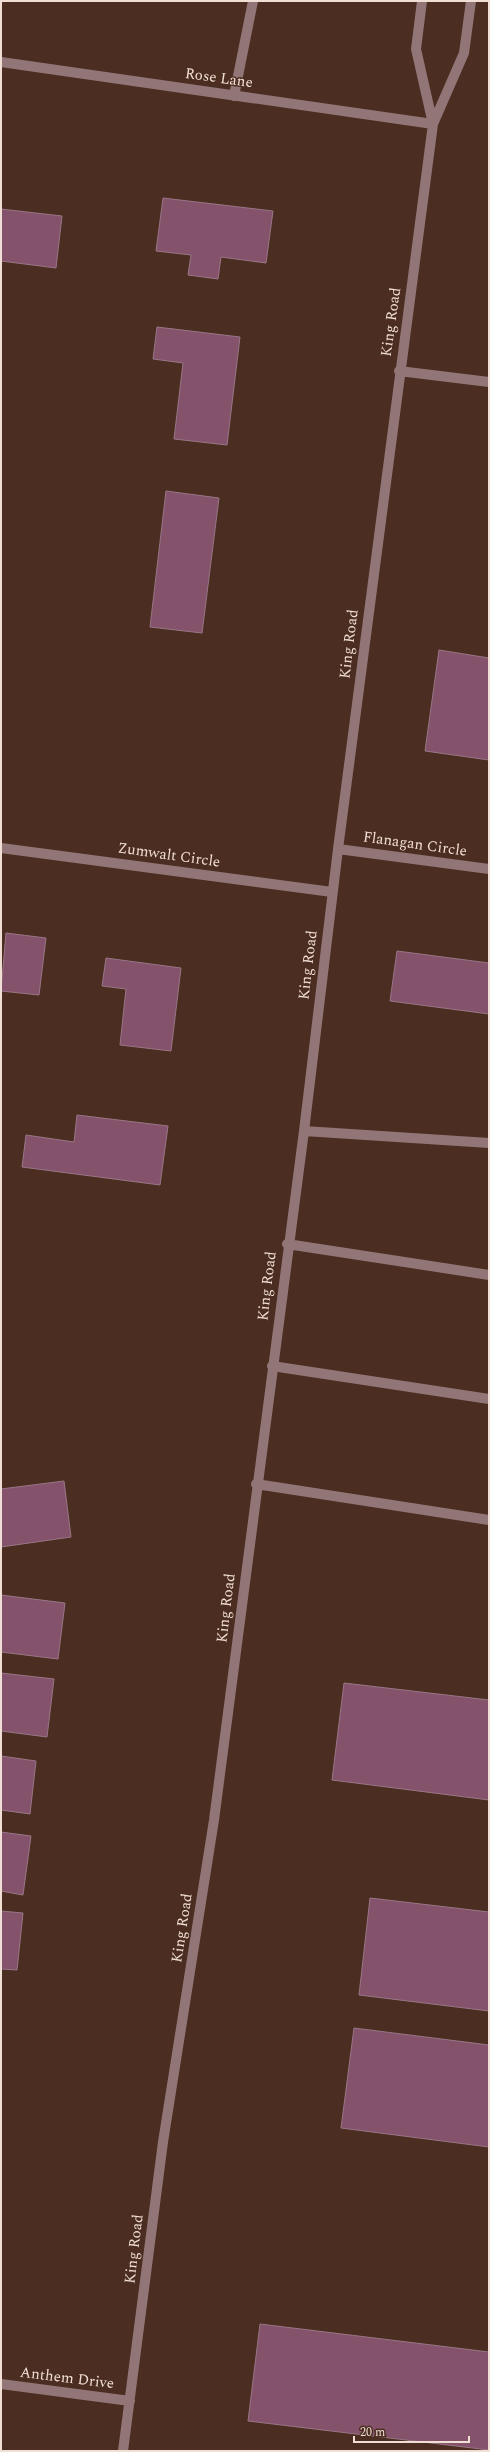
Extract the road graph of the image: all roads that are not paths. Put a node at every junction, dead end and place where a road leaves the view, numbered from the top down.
1 (253, 1) edge
2 (422, 1) edge
3 (471, 1) edge
4 (1, 62) edge
5 (234, 96) junction
6 (433, 124) junction
7 (399, 371) junction
8 (489, 382) edge
9 (1, 848) edge
10 (338, 849) junction
11 (489, 869) edge
12 (332, 892) junction
13 (304, 1131) junction
14 (489, 1143) edge
15 (287, 1244) junction
16 (489, 1275) edge
17 (272, 1366) junction
18 (489, 1399) edge
19 (256, 1484) junction
20 (489, 1520) edge
21 (1, 2384) edge
22 (130, 2401) junction
23 (123, 2451) edge

1 - 5 street
2 - 6 street, King Road
3 - 6 street, King Road
4 - 5 street, Rose Lane
5 - 6 street, Rose Lane
6 - 7 street, King Road
7 - 8 street
7 - 10 street, King Road
9 - 12 street, Zumwalt Circle
10 - 11 street, Flanagan Circle
10 - 12 street, King Road
12 - 13 street, King Road
13 - 14 street
13 - 15 street, King Road
15 - 16 street
15 - 17 street, King Road
17 - 18 street
17 - 19 street, King Road
19 - 20 street
19 - 22 street, King Road
21 - 22 street, Anthem Drive
22 - 23 street, King Road

